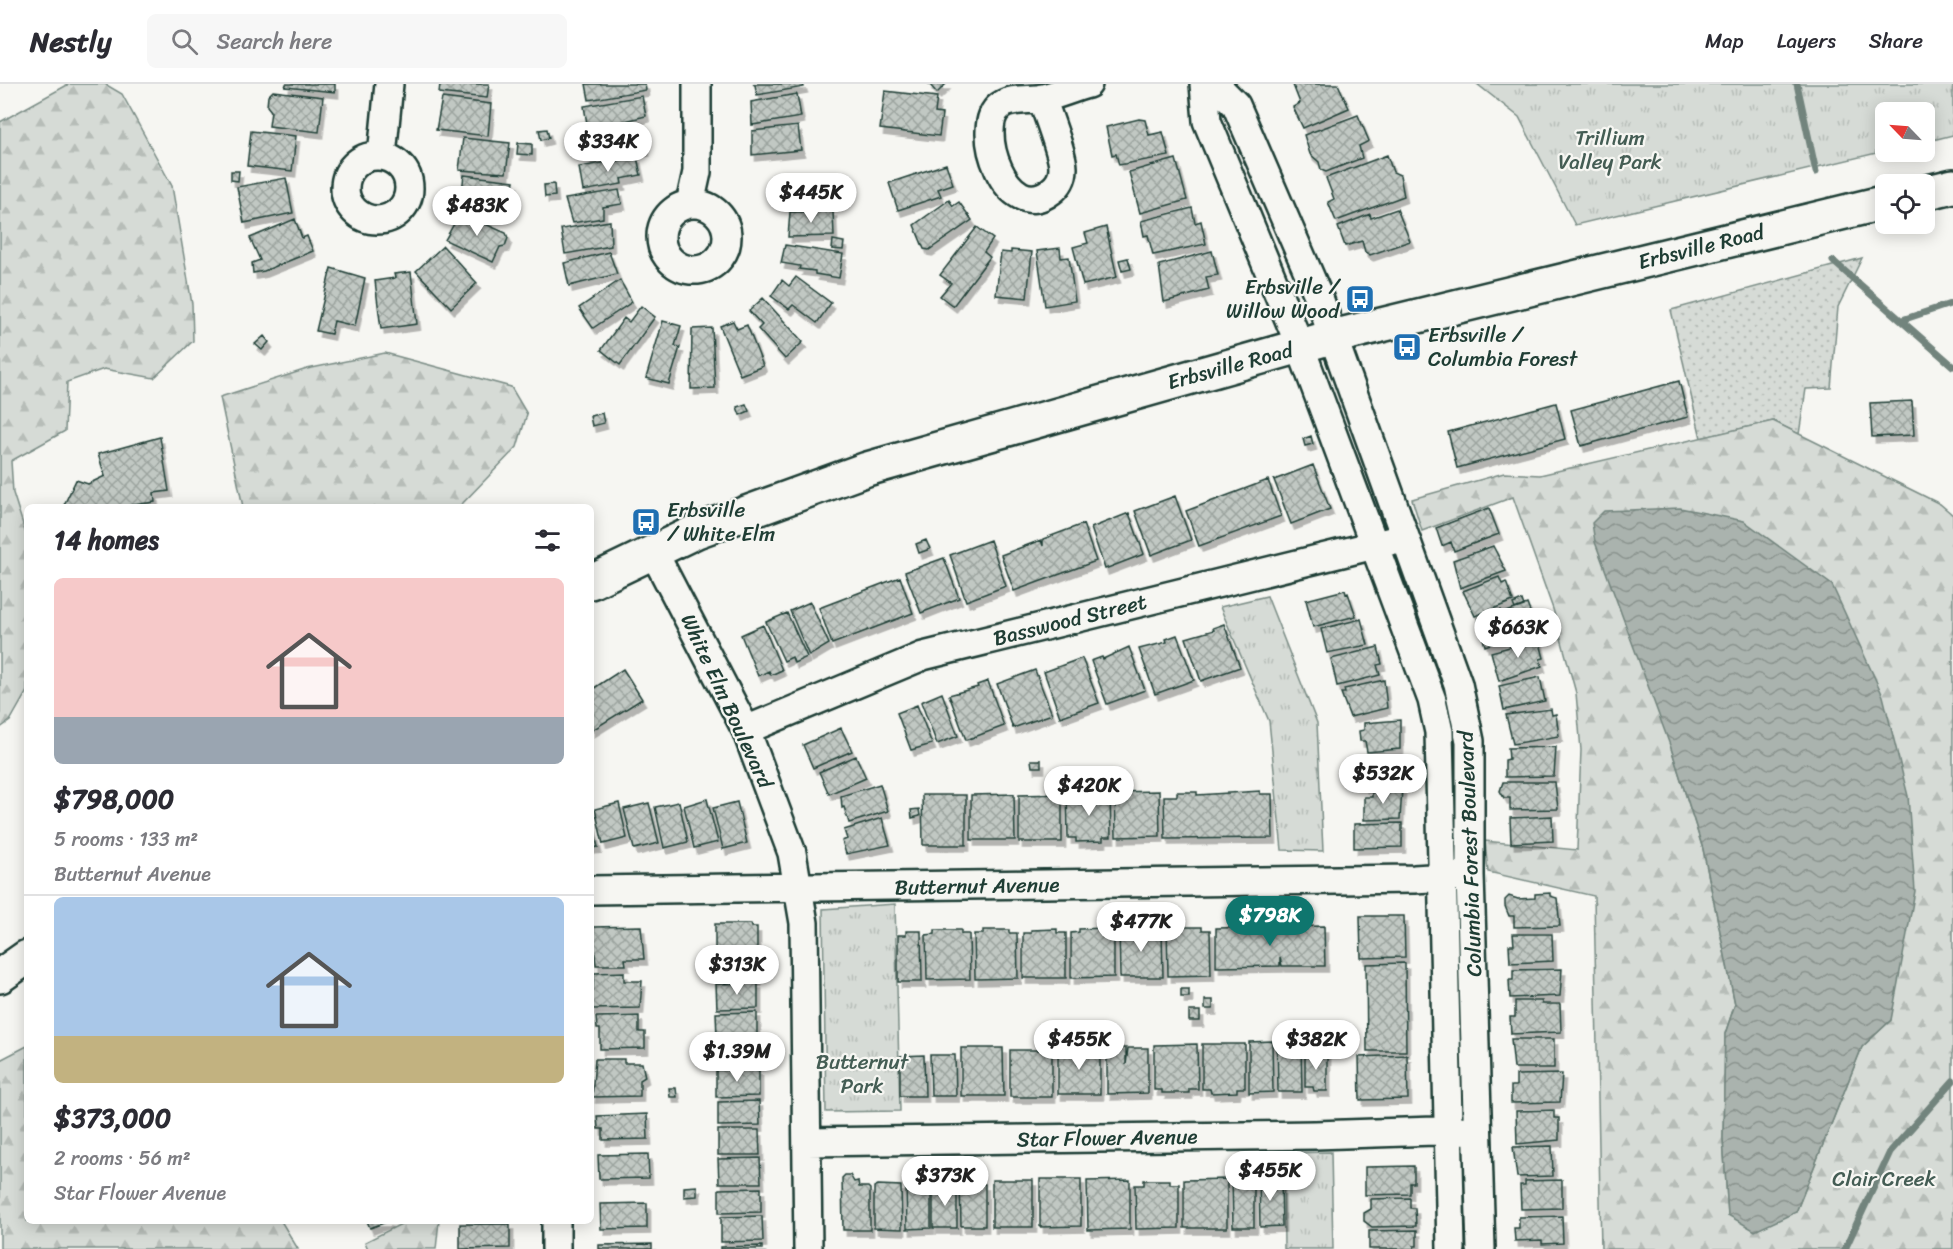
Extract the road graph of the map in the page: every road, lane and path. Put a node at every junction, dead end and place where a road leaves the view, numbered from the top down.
1 (389, 84) edge
2 (697, 84) edge
3 (1088, 84) edge
4 (1204, 84) edge
5 (1215, 84) edge
6 (1042, 98) dead end
7 (382, 156) dead end
8 (1953, 186) edge
9 (1935, 190) edge
10 (690, 204) dead end
11 (1875, 205) edge
12 (1332, 338) junction
13 (1300, 346) junction
14 (1404, 538) junction
15 (1374, 545) junction
16 (654, 551) junction
17 (594, 581) edge
18 (746, 730) junction
19 (1457, 877) junction
20 (799, 888) junction
21 (594, 890) edge
22 (24, 959) edge
23 (0, 976) edge
24 (1478, 1129) junction
25 (1449, 1131) junction
26 (807, 1142) junction
27 (556, 1224) edge
28 (556, 1249) edge
29 (808, 1249) edge
30 (1451, 1249) edge
31 (1481, 1249) edge

1 - 7 street
2 - 10 street
3 - 6 street
4 - 13 street, Columbia Forest Boulevard
5 - 12 street, Columbia Forest Boulevard
8 - 9 main road
11 - 12 main road, Erbsville Road
12 - 13 main road, Erbsville Road
12 - 14 street, Columbia Forest Boulevard
13 - 15 street, Columbia Forest Boulevard
13 - 16 main road, Erbsville Road
14 - 15 street, Basswood Street
14 - 19 street, Columbia Forest Boulevard
15 - 18 street, Basswood Street
15 - 19 street, Columbia Forest Boulevard
16 - 17 main road, Erbsville Road
16 - 18 street, White Elm Boulevard
18 - 20 street, White Elm Boulevard
19 - 20 street, Butternut Avenue
19 - 24 street, Columbia Forest Boulevard
19 - 25 street, Columbia Forest Boulevard
20 - 21 street, Butternut Avenue
20 - 26 street, White Elm Boulevard
22 - 23 main road
24 - 25 street, Star Flower Avenue
24 - 31 street, Columbia Forest Boulevard
25 - 26 street, Star Flower Avenue
25 - 30 street, Columbia Forest Boulevard
26 - 29 street, White Elm Boulevard
27 - 28 street

